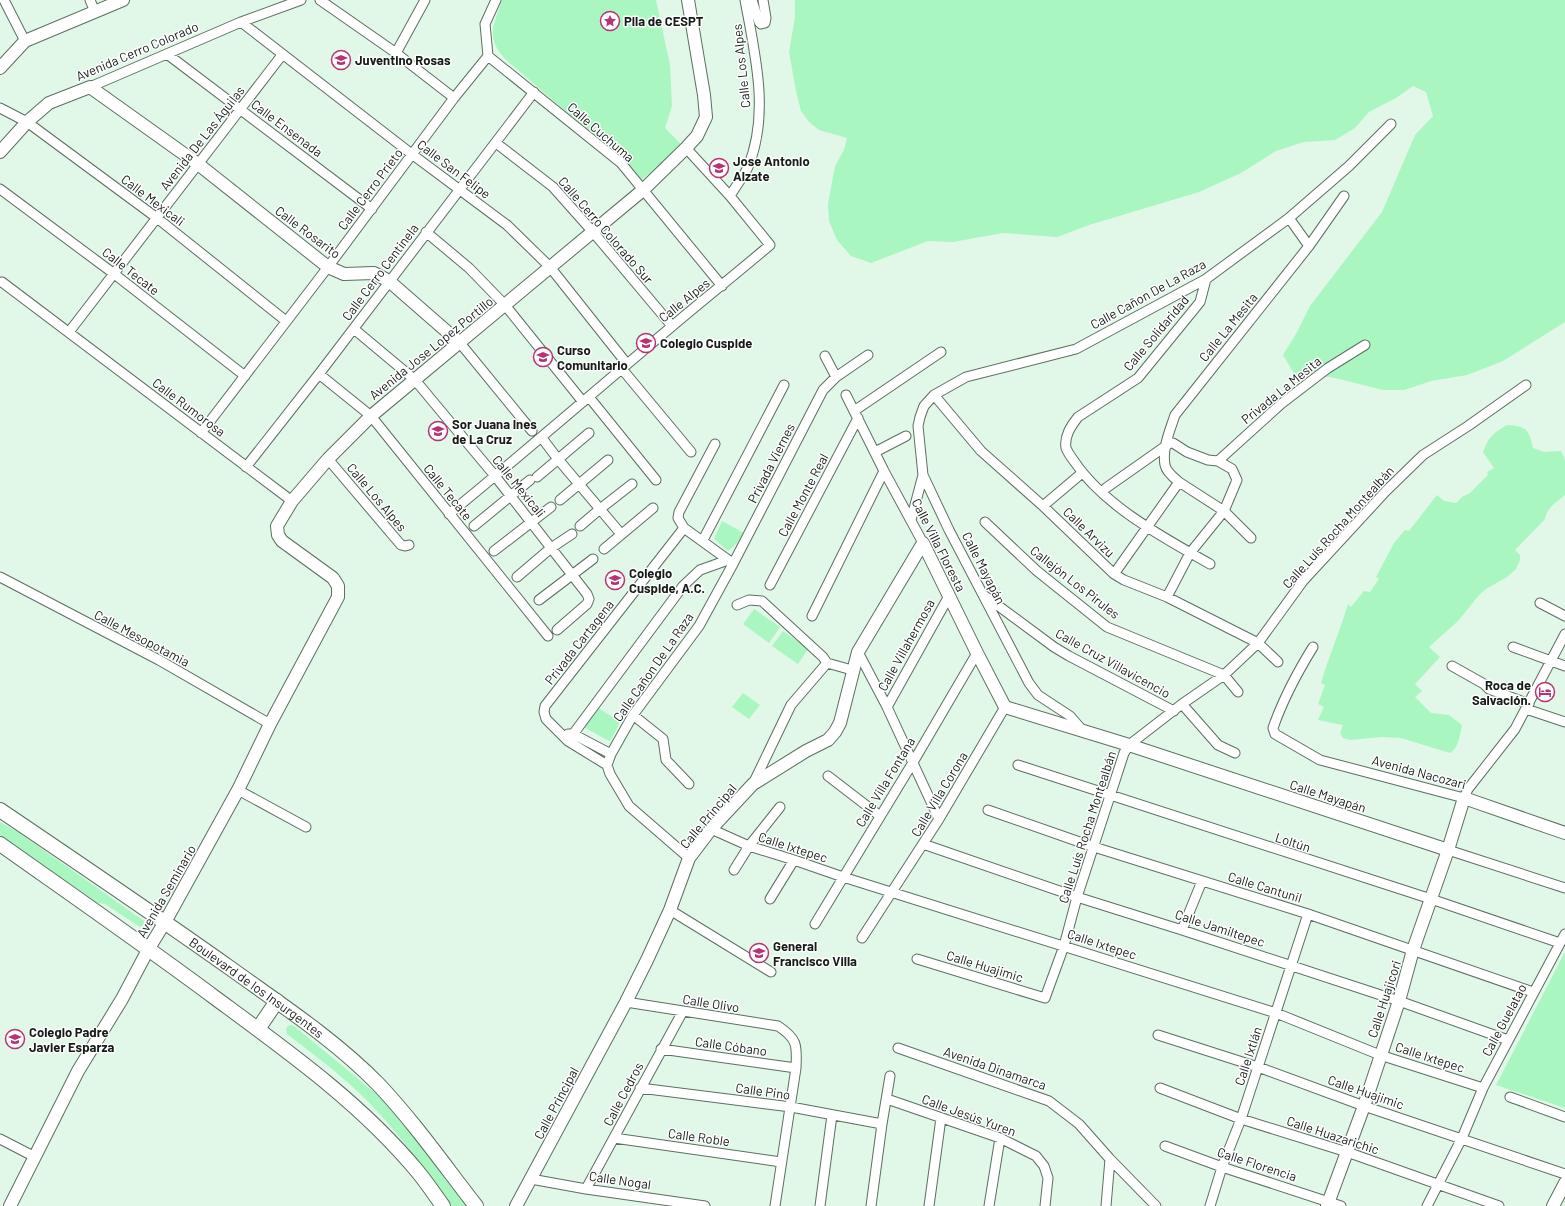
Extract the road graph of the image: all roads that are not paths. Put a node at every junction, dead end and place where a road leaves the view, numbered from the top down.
1 (4, 0) edge
2 (90, 0) edge
3 (123, 0) edge
4 (301, 0) edge
5 (320, 0) edge
6 (424, 0) edge
7 (496, 0) edge
8 (688, 0) edge
9 (745, 0) edge
10 (752, 0) edge
11 (763, 0) edge
12 (95, 12) junction
13 (241, 22) junction
14 (25, 41) junction
15 (396, 53) junction
16 (166, 54) junction
17 (282, 55) junction
18 (488, 56) junction
19 (0, 68) edge
20 (90, 87) junction
21 (534, 92) junction
22 (454, 98) junction
23 (0, 108) edge
24 (241, 110) junction
25 (27, 122) junction
26 (1391, 124) dead end
27 (496, 143) junction
28 (686, 148) junction
29 (0, 152) edge
30 (413, 154) junction
31 (198, 164) junction
32 (0, 189) edge
33 (460, 189) junction
34 (643, 190) junction
35 (730, 196) junction
36 (1344, 196) dead end
37 (372, 209) junction
38 (156, 218) junction
39 (1289, 218) junction
40 (426, 232) junction
41 (593, 232) junction
42 (1309, 246) junction
43 (328, 267) junction
44 (550, 267) junction
45 (113, 273) junction
46 (1206, 279) junction
47 (389, 281) junction
48 (2, 282) dead end
49 (722, 286) junction
50 (505, 305) junction
51 (286, 321) junction
52 (672, 326) junction
53 (354, 329) junction
54 (69, 332) junction
55 (460, 343) junction
56 (1365, 345) dead end
57 (941, 352) dead end
58 (868, 355) dead end
59 (825, 356) dead end
60 (624, 366) junction
61 (319, 374) junction
62 (245, 376) junction
63 (836, 377) junction
64 (415, 380) junction
65 (1526, 385) dead end
66 (784, 386) dead end
67 (846, 395) dead end
68 (934, 395) junction
69 (586, 400) junction
70 (856, 414) junction
71 (370, 416) junction
72 (532, 431) dead end
73 (201, 433) junction
74 (589, 433) dead end
75 (906, 436) dead end
76 (542, 438) junction
77 (715, 444) dead end
78 (1165, 446) junction
79 (691, 452) dead end
80 (875, 452) junction
81 (557, 458) junction
82 (328, 459) junction
83 (608, 460) dead end
84 (1218, 461) junction
85 (246, 466) junction
86 (884, 471) junction
87 (1082, 473) junction
88 (923, 475) junction
89 (495, 476) junction
90 (656, 480) dead end
91 (1179, 482) junction
92 (579, 483) junction
93 (632, 484) dead end
94 (1106, 488) dead end
95 (510, 496) junction
96 (560, 500) dead end
97 (292, 501) junction
98 (1043, 506) junction
99 (551, 507) dead end
100 (653, 508) dead end
101 (600, 509) junction
102 (1224, 511) junction
103 (449, 514) junction
104 (912, 520) junction
105 (530, 522) junction
106 (985, 522) dead end
107 (474, 526) dead end
108 (580, 526) dead end
109 (1148, 527) junction
110 (684, 528) junction
111 (572, 534) dead end
112 (622, 534) junction
113 (1252, 538) dead end
114 (703, 540) junction
115 (923, 543) junction
116 (409, 545) dead end
117 (551, 548) junction
118 (604, 550) dead end
119 (494, 551) dead end
120 (1190, 553) junction
121 (593, 559) dead end
122 (731, 562) junction
123 (1210, 564) dead end
124 (572, 574) junction
125 (1114, 574) junction
126 (0, 577) edge
127 (517, 577) dead end
128 (770, 585) dead end
129 (338, 586) joint
130 (982, 594) junction
131 (949, 596) junction
132 (1167, 597) junction
133 (539, 600) dead end
134 (1540, 603) dead end
135 (737, 605) dead end
136 (812, 616) dead end
137 (1565, 616) edge
138 (557, 630) dead end
139 (1565, 634) edge
140 (548, 636) dead end
141 (1258, 643) junction
142 (1313, 647) dead end
143 (1513, 647) dead end
144 (858, 652) junction
145 (977, 653) junction
146 (1550, 660) junction
147 (1278, 662) dead end
148 (827, 663) junction
149 (1452, 666) dead end
150 (1565, 666) edge
151 (852, 670) junction
152 (1224, 675) junction
153 (1238, 692) dead end
154 (1182, 704) junction
155 (1528, 706) junction
156 (887, 707) junction
157 (1006, 707) junction
158 (1174, 711) junction
159 (633, 715) junction
160 (1565, 722) edge
161 (270, 724) junction
162 (1083, 731) junction
163 (571, 738) junction
164 (1129, 745) junction
165 (1235, 753) dead end
166 (611, 754) junction
167 (912, 764) junction
168 (607, 765) junction
169 (1018, 765) dead end
170 (828, 776) dead end
171 (689, 784) dead end
172 (753, 784) junction
173 (238, 790) junction
174 (1110, 796) junction
175 (1464, 798) junction
176 (780, 807) dead end
177 (0, 810) edge
178 (988, 810) dead end
179 (880, 816) junction
180 (940, 819) junction
181 (306, 827) dead end
182 (711, 829) junction
183 (1565, 833) edge
184 (0, 844) edge
185 (923, 844) junction
186 (749, 846) junction
187 (1094, 847) junction
188 (1448, 850) junction
189 (689, 858) junction
190 (794, 860) junction
191 (734, 870) dead end
192 (843, 877) junction
193 (1202, 881) junction
194 (1565, 888) edge
195 (892, 892) junction
196 (1077, 897) junction
197 (770, 899) dead end
198 (1431, 899) junction
199 (670, 910) junction
200 (1308, 914) junction
201 (165, 922) junction
202 (815, 924) dead end
203 (1182, 930) junction
204 (1565, 934) edge
205 (862, 938) dead end
206 (1560, 943) junction
207 (1064, 946) junction
208 (149, 948) junction
209 (1413, 950) junction
210 (917, 959) dead end
211 (1291, 965) junction
212 (771, 972) dead end
213 (1533, 992) junction
214 (1045, 998) joint
215 (1399, 1000) junction
216 (277, 1002) junction
217 (626, 1002) junction
218 (683, 1011) junction
219 (1276, 1013) junction
220 (258, 1029) junction
221 (1158, 1035) dead end
222 (1508, 1040) junction
223 (898, 1048) dead end
224 (661, 1050) junction
225 (1380, 1055) junction
226 (1258, 1066) junction
227 (796, 1068) junction
228 (890, 1076) dead end
229 (640, 1088) junction
230 (1160, 1088) dead end
231 (1483, 1088) junction
232 (1510, 1097) dead end
233 (887, 1099) junction
234 (1364, 1106) junction
235 (791, 1107) junction
236 (832, 1115) junction
237 (1565, 1117) edge
238 (941, 1118) junction
239 (1241, 1119) junction
240 (882, 1124) junction
241 (614, 1138) junction
242 (1000, 1138) junction
243 (1462, 1138) junction
244 (0, 1139) edge
245 (1165, 1146) dead end
246 (1347, 1152) junction
247 (35, 1157) junction
248 (1110, 1159) junction
249 (781, 1162) junction
250 (1222, 1167) junction
251 (1565, 1174) edge
252 (531, 1179) junction
253 (1565, 1183) edge
254 (1438, 1184) junction
255 (586, 1189) junction
256 (1327, 1204) edge
257 (10, 1206) edge
258 (443, 1206) edge
259 (476, 1206) edge
260 (516, 1206) edge
261 (705, 1206) edge
262 (775, 1206) edge
263 (820, 1206) edge
264 (871, 1206) edge
265 (929, 1206) edge
266 (989, 1206) edge
267 (1045, 1206) edge
268 (1106, 1206) edge
269 (1156, 1206) edge
270 (1210, 1206) edge
271 (1342, 1206) edge
272 (1427, 1206) edge
273 (1499, 1206) edge
274 (1553, 1206) edge

1 - 14 street
2 - 12 street
3 - 12 street
4 - 13 street, Avenida Cerro Colorado
5 - 15 street
6 - 15 street
7 - 18 street
8 - 28 street, Avenida Jose Lopez Portillo
9 - 35 street, Calle Los Alpes
10 - 11 street
12 - 14 street
13 - 16 street, Avenida Cerro Colorado
13 - 17 street, Calle San Felipe
14 - 19 street
15 - 22 street
16 - 20 street, Avenida Cerro Colorado
16 - 24 street, Calle Ensenada
17 - 24 street, Avenida De Las Águilas
17 - 30 street, Calle San Felipe
18 - 21 street, Calle Cuchuma
18 - 22 street, Calle Cerro Prieto
20 - 25 street, Avenida Cerro Colorado
20 - 31 street, Calle Rosarito
21 - 27 street, Calle Cerro Centinela
21 - 34 street, Calle Cuchuma
22 - 30 street, Calle Cerro Prieto
23 - 25 street, Calle Mexicali
24 - 31 street, Avenida De Las Águilas
24 - 37 street, Calle Ensenada
25 - 29 street, Avenida Cerro Colorado
25 - 38 street, Calle Mexicali
26 - 39 street, Calle Cañon De La Raza
27 - 33 street, Calle Cerro Centinela
27 - 41 street, Calle Cerro Colorado Sur
28 - 34 street, Avenida Jose Lopez Portillo
28 - 35 street
30 - 33 street, Calle San Felipe
30 - 37 street, Calle Cerro Prieto
31 - 38 street, Avenida De Las Águilas
31 - 43 street, Calle Rosarito
32 - 45 street, Calle Tecate
33 - 40 street, Calle Cerro Centinela
33 - 44 street, Calle San Felipe
34 - 41 street, Avenida Jose Lopez Portillo
34 - 49 street, Calle Cuchuma
35 - 49 street, Calle Alpes
36 - 42 street, Calle La Mesita
37 - 43 street, Calle Cerro Prieto
38 - 45 street, Avenida De Las Águilas
38 - 51 street, Calle Mexicali
39 - 42 street
39 - 46 street, Calle Cañon De La Raza
40 - 47 street, Calle Cerro Centinela
40 - 50 street
41 - 44 street, Avenida Jose Lopez Portillo
41 - 52 street, Calle Cerro Colorado Sur
42 - 78 street, Calle La Mesita
43 - 47 street, Calle Rosarito
43 - 51 street, Calle Cerro Prieto
44 - 50 street, Avenida Jose Lopez Portillo
44 - 60 street, Calle San Felipe
45 - 54 street, Avenida De Las Águilas
45 - 62 street, Calle Tecate
46 - 68 street, Calle Cañon De La Raza
46 - 87 street, Calle Solidaridad
47 - 53 street, Calle Cerro Centinela
47 - 55 street, Calle Rosarito
48 - 54 street, Calle Rumorosa
49 - 52 street, Calle Alpes
50 - 55 street, Avenida Jose Lopez Portillo
50 - 69 street
51 - 62 street, Calle Cerro Prieto
52 - 60 street, Calle Alpes
53 - 61 street, Calle Cerro Centinela
53 - 64 street, Calle Mexicali
54 - 73 street, Calle Rumorosa
55 - 64 street, Avenida Jose Lopez Portillo
55 - 72 street, Calle Rosarito
56 - 84 street, Privada La Mesita
57 - 70 street
58 - 63 street, Privada Viernes
59 - 63 street
60 - 69 street, Calle Alpes
60 - 79 street, Calle San Felipe
61 - 71 street, Calle Tecate
61 - 85 street, Calle Cerro Centinela
62 - 73 street, Calle Cerro Prieto
63 - 122 street, Privada Viernes
64 - 71 street, Avenida Jose Lopez Portillo
64 - 89 street, Calle Mexicali
65 - 141 street, Calle Luís Rocha Montealbán
66 - 114 street
67 - 70 street, Calle Villa Floresta
68 - 88 street, Calle Mayapán
68 - 98 street, Calle Arvizu
69 - 76 street, Calle Alpes
69 - 90 street
70 - 80 street, Calle Villa Floresta
70 - 128 street, Calle Monte Real
71 - 82 street, Avenida Jose Lopez Portillo
71 - 103 street, Calle Tecate
73 - 85 street, Calle Rumorosa
74 - 81 street
75 - 80 street
76 - 81 street
76 - 89 street, Calle Alpes
77 - 110 street
78 - 84 street
78 - 91 street, Calle La Mesita
78 - 94 street
80 - 86 street, Calle Villa Floresta
81 - 92 street
81 - 95 street
82 - 97 street, Avenida Jose Lopez Portillo
82 - 116 street, Calle Los Alpes
83 - 92 street
84 - 102 street
85 - 97 street, Calle Rumorosa
86 - 104 street, Calle Villa Floresta
86 - 136 street
87 - 98 street
87 - 109 street, Calle Solidaridad
88 - 104 street
88 - 130 street, Calle Mayapán
89 - 95 street, Calle Mexicali
89 - 103 street, Calle Alpes
91 - 102 street, Calle La Mesita
91 - 109 street
92 - 96 street
92 - 101 street
93 - 101 street
95 - 105 street, Calle Mexicali
95 - 107 street
97 - 129 street, Avenida Jose Lopez Portillo
98 - 125 street, Calle Arvizu
99 - 105 street
100 - 112 street
101 - 108 street
101 - 112 street
102 - 113 street, Calle La Mesita
102 - 120 street
103 - 140 street, Calle Tecate
104 - 115 street, Calle Villa Floresta
105 - 117 street, Calle Mexicali
105 - 119 street
106 - 152 street, Callejón Los Pirules
109 - 120 street, Calle Solidaridad
109 - 125 street
110 - 114 street
110 - 163 street, Privada Cartagena
111 - 117 street
112 - 118 street
114 - 122 street
115 - 131 street, Calle Villa Floresta
115 - 144 street, Calle Principal
117 - 124 street, Calle Mexicali
117 - 127 street
120 - 123 street, Calle Solidaridad
120 - 132 street
121 - 124 street
122 - 159 street, Calle Cañon De La Raza
122 - 163 street
124 - 133 street
124 - 138 street, Calle Mexicali
125 - 132 street, Calle Arvizu
126 - 161 street, Calle Mesopotamia
129 - 161 street, Avenida Seminario
130 - 158 street, Calle Cruz Villavicencio
130 - 162 street, Calle Mayapán
131 - 145 street, Calle Villa Floresta
131 - 156 street, Calle Villahermosa
132 - 141 street, Calle Arvizu
134 - 137 street
135 - 148 street
139 - 146 street
141 - 147 street, Calle Arvizu
141 - 152 street, Calle Luís Rocha Montealbán
142 - 175 street, Avenida Nacozari
143 - 146 street
144 - 151 street, Calle Principal
144 - 156 street
145 - 157 street, Calle Villa Floresta
145 - 167 street, Calle Villa Fontana
146 - 150 street
146 - 155 street
148 - 151 street
148 - 172 street
149 - 155 street
151 - 172 street, Calle Principal
152 - 153 street
152 - 154 street, Calle Luís Rocha Montealbán
154 - 158 street, Calle Luís Rocha Montealbán
154 - 165 street
155 - 160 street
155 - 175 street
156 - 167 street
157 - 162 street, Calle Mayapán
157 - 180 street, Calle Villa Corona
158 - 164 street, Calle Luís Rocha Montealbán
159 - 166 street, Calle Cañon De La Raza
159 - 171 street
161 - 173 street, Avenida Seminario
162 - 164 street, Calle Mayapán
163 - 166 street, Privada Cartagena
163 - 168 street
164 - 174 street, Calle Luís Rocha Montealbán
164 - 188 street, Calle Mayapán
166 - 168 street, Calle Cañon De La Raza
167 - 179 street, Calle Villa Fontana
167 - 180 street
168 - 189 street
169 - 174 street, Loltún
170 - 179 street
172 - 182 street, Calle Principal
173 - 181 street
173 - 201 street, Avenida Seminario
174 - 187 street, Calle Luís Rocha Montealbán
174 - 198 street, Loltún
175 - 183 street, Avenida Nacozari
175 - 188 street, Calle Huajicori
176 - 186 street
177 - 201 main road, Boulevard de los Insurgentes
178 - 187 street, Calle Cantunil
179 - 192 street, Calle Villa Fontana
180 - 185 street, Calle Villa Corona
182 - 186 street, Calle Ixtepec
182 - 189 street, Calle Principal
184 - 208 main road
185 - 195 street, Calle Villa Corona
185 - 196 street, Calle Jamiltepec
186 - 190 street, Calle Ixtepec
186 - 191 street
187 - 193 street, Calle Cantunil
187 - 196 street, Calle Luís Rocha Montealbán
188 - 194 street, Calle Mayapán
188 - 198 street, Calle Huajicori
189 - 199 street, Calle Principal
190 - 192 street, Calle Ixtepec
190 - 197 street
192 - 195 street, Calle Ixtepec
192 - 202 street, Calle Villa Fontana
193 - 200 street, Calle Cantunil
193 - 203 street
195 - 205 street, Calle Villa Corona
195 - 207 street, Calle Ixtepec
196 - 203 street, Calle Jamiltepec
196 - 207 street, Calle Luís Rocha Montealbán
198 - 206 street, Loltún
198 - 209 street, Calle Huajicori
199 - 212 street
199 - 217 street, Calle Principal
200 - 209 street, Calle Cantunil
200 - 211 street, Calle Ixtlán
201 - 208 street, Avenida Seminario
201 - 216 main road, Boulevard de los Insurgentes
203 - 211 street, Calle Jamiltepec
204 - 206 street, Calle Guelatao
206 - 213 street, Calle Guelatao
207 - 214 street, Calle Luís Rocha Montealbán
207 - 219 street, Calle Ixtepec
208 - 220 main road
208 - 247 street, Avenida Seminario
209 - 213 street, Calle Cantunil
209 - 215 street, Calle Huajicori
210 - 214 street, Calle Huajimic
211 - 215 street, Calle Jamiltepec
211 - 219 street, Calle Ixtlán
213 - 222 street, Calle Guelatao
215 - 222 street, Calle Jamiltepec
215 - 225 street, Calle Huajicori
216 - 220 main road
216 - 259 main road, Boulevard de los Insurgentes
217 - 218 street, Calle Olivo
217 - 252 street, Calle Principal
218 - 224 street, Calle Cedros
218 - 227 street, Calle Olivo
219 - 225 street, Calle Ixtepec
219 - 226 street, Calle Ixtlán
220 - 258 main road
221 - 226 street, Calle Huajimic
222 - 231 street, Calle Guelatao
223 - 248 street, Avenida Dinamarca
224 - 227 street, Calle Cóbano
224 - 229 street, Calle Cedros
225 - 231 street, Calle Ixtepec
225 - 234 street, Calle Huajicori
226 - 234 street, Calle Huajimic
226 - 239 street, Calle Ixtlán
227 - 235 street
228 - 233 street
229 - 235 street, Calle Pino
229 - 241 street, Calle Cedros
230 - 239 street, Calle Huazarichic
231 - 243 street, Calle Guelatao
232 - 237 street
233 - 238 street, Calle Jesús Yuren
233 - 240 street
234 - 243 street, Calle Huajimic
234 - 246 street, Calle Huajicori
235 - 236 street, Calle Pino
235 - 249 street
236 - 240 street, Calle Pino
236 - 263 street
238 - 242 street, Calle Jesús Yuren
238 - 265 street
239 - 246 street, Calle Huazarichic
239 - 250 street, Calle Ixtlán
240 - 264 street
241 - 249 street, Calle Roble
241 - 255 street, Calle Cedros
242 - 266 street
242 - 267 street, Calle Jesús Yuren
243 - 251 street, Calle Huajimic
243 - 254 street, Calle Guelatao
244 - 247 street
245 - 250 street, Calle Florencia
246 - 254 street, Calle Huazarichic
246 - 256 street, Calle Huajicori
247 - 257 street, Avenida Seminario
248 - 268 street
248 - 269 street, Avenida Dinamarca
249 - 262 street
250 - 256 street, Calle Florencia
250 - 270 street, Calle Ixtlán
252 - 255 street, Calle Nogal
252 - 260 street, Calle Principal
253 - 274 street
254 - 272 street, Calle Guelatao
254 - 273 street, Calle Huazarichic
255 - 261 street, Calle Nogal
256 - 271 street, Calle Florencia

